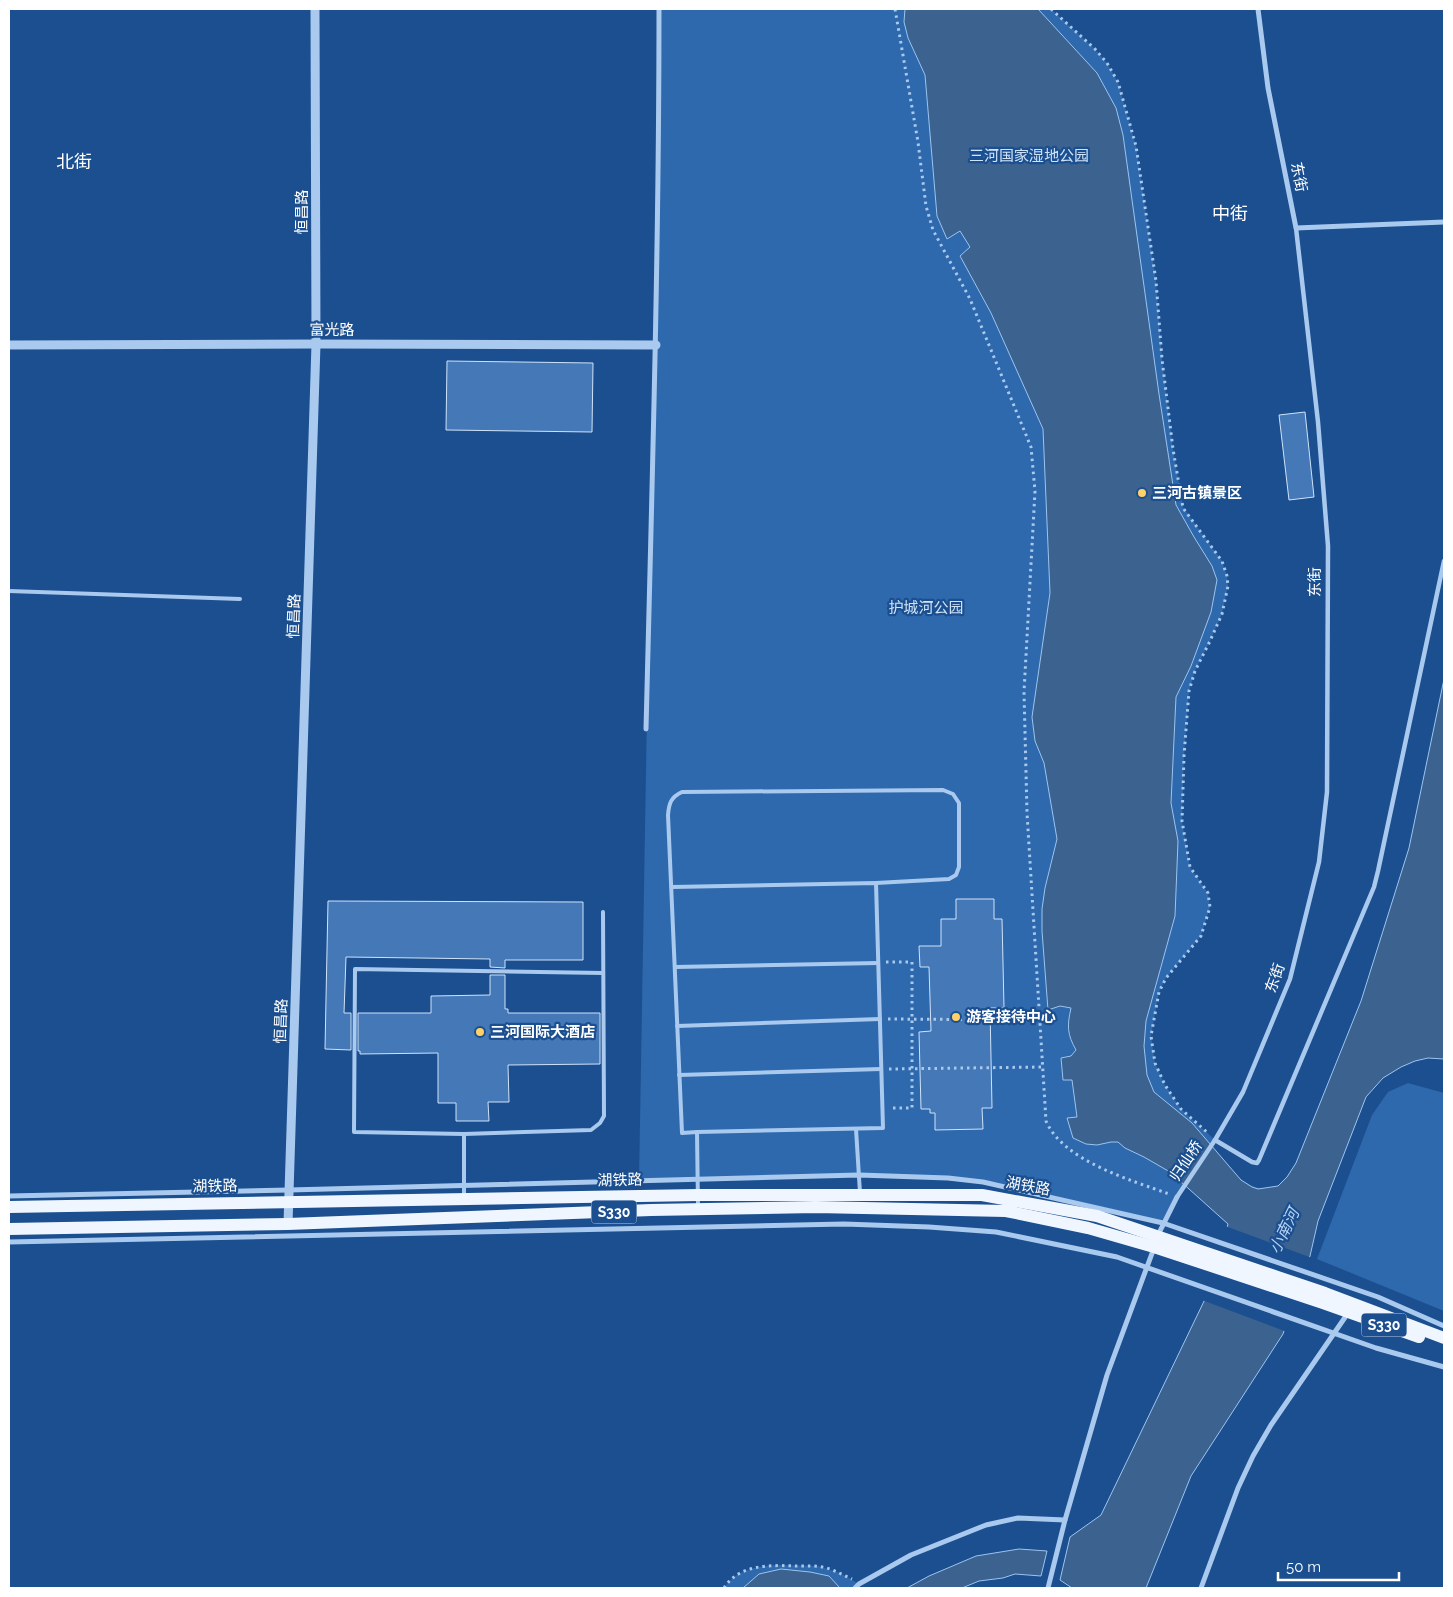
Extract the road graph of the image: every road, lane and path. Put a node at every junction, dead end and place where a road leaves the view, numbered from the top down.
1 (315, 9) edge
2 (659, 9) edge
3 (895, 9) edge
4 (1051, 9) edge
5 (1258, 9) edge
6 (1444, 222) edge
7 (1296, 228) junction
8 (316, 344) junction
9 (9, 345) edge
10 (656, 345) junction
11 (1444, 561) edge
12 (9, 591) edge
13 (240, 599) dead end
14 (646, 729) dead end
15 (876, 883) junction
16 (672, 887) junction
17 (603, 912) dead end
18 (878, 963) junction
19 (675, 967) junction
20 (603, 973) junction
21 (880, 1019) junction
22 (912, 1019) junction
23 (1040, 1020) junction
24 (677, 1026) junction
25 (1043, 1067) junction
26 (912, 1068) junction
27 (881, 1069) junction
28 (679, 1075) junction
29 (882, 1108) junction
30 (856, 1129) junction
31 (697, 1132) junction
32 (464, 1134) junction
33 (1215, 1140) junction
34 (859, 1175) junction
35 (698, 1180) junction
36 (464, 1186) junction
37 (698, 1195) junction
38 (860, 1195) junction
39 (9, 1196) edge
40 (289, 1196) junction
41 (1177, 1197) junction
42 (464, 1199) junction
43 (9, 1207) edge
44 (860, 1208) junction
45 (698, 1209) junction
46 (1163, 1223) junction
47 (288, 1224) junction
48 (9, 1229) edge
49 (9, 1242) edge
50 (1155, 1242) junction
51 (1146, 1267) junction
52 (1324, 1298) junction
53 (1349, 1312) junction
54 (1444, 1326) edge
55 (1334, 1333) junction
56 (1444, 1338) edge
57 (1444, 1347) edge
58 (1444, 1367) edge
59 (1065, 1520) junction
60 (857, 1586) edge
61 (724, 1588) edge
62 (1048, 1588) edge
63 (1201, 1588) edge

1 - 8 street, 恒昌路
2 - 10 street
3 - 23 path
4 - 33 path
5 - 7 street, 东街
6 - 7 street
7 - 33 street, 东街
8 - 9 street, 富光路
8 - 10 street, 富光路
8 - 40 street, 恒昌路
10 - 14 street
11 - 33 street
12 - 13 lane
15 - 16 lane
15 - 16 lane
15 - 18 lane
16 - 19 lane
17 - 20 lane
18 - 19 lane
18 - 21 lane
18 - 22 path
19 - 24 lane
20 - 32 lane
20 - 32 lane
21 - 22 path
21 - 24 lane
21 - 27 lane
22 - 23 path
22 - 26 path
23 - 25 path
24 - 28 lane
25 - 26 path
25 - 41 path
26 - 27 path
26 - 29 path
27 - 28 lane
27 - 29 lane
28 - 31 lane
29 - 30 lane
30 - 31 lane
30 - 34 lane
31 - 35 lane
32 - 36 lane
33 - 41 street, 归仙桥
34 - 35 street
34 - 38 lane
34 - 46 street
35 - 36 street
35 - 37 lane
36 - 40 street
36 - 42 lane
37 - 38 main road, 湖铁路 / S330
37 - 42 main road, 湖铁路 / S330
37 - 45 lane
38 - 44 lane
38 - 50 main road, 湖铁路 / S330
39 - 40 street
40 - 42 main road, 湖铁路 / S330
40 - 43 main road, 湖铁路 / S330
40 - 47 street, 恒昌路
41 - 46 street
44 - 45 main road, 湖铁路 / S330
44 - 50 main road, 湖铁路 / S330
45 - 47 main road, 湖铁路 / S330
46 - 50 street
46 - 54 street
47 - 48 main road, 湖铁路 / S330
49 - 51 street
50 - 51 street
50 - 52 main road, 湖铁路 / S330
51 - 55 street
51 - 59 street
52 - 53 main road, S330
52 - 56 main road, S330
53 - 55 street
53 - 57 main road, S330
55 - 58 street
55 - 63 street
59 - 60 street
59 - 62 street
60 - 61 path

